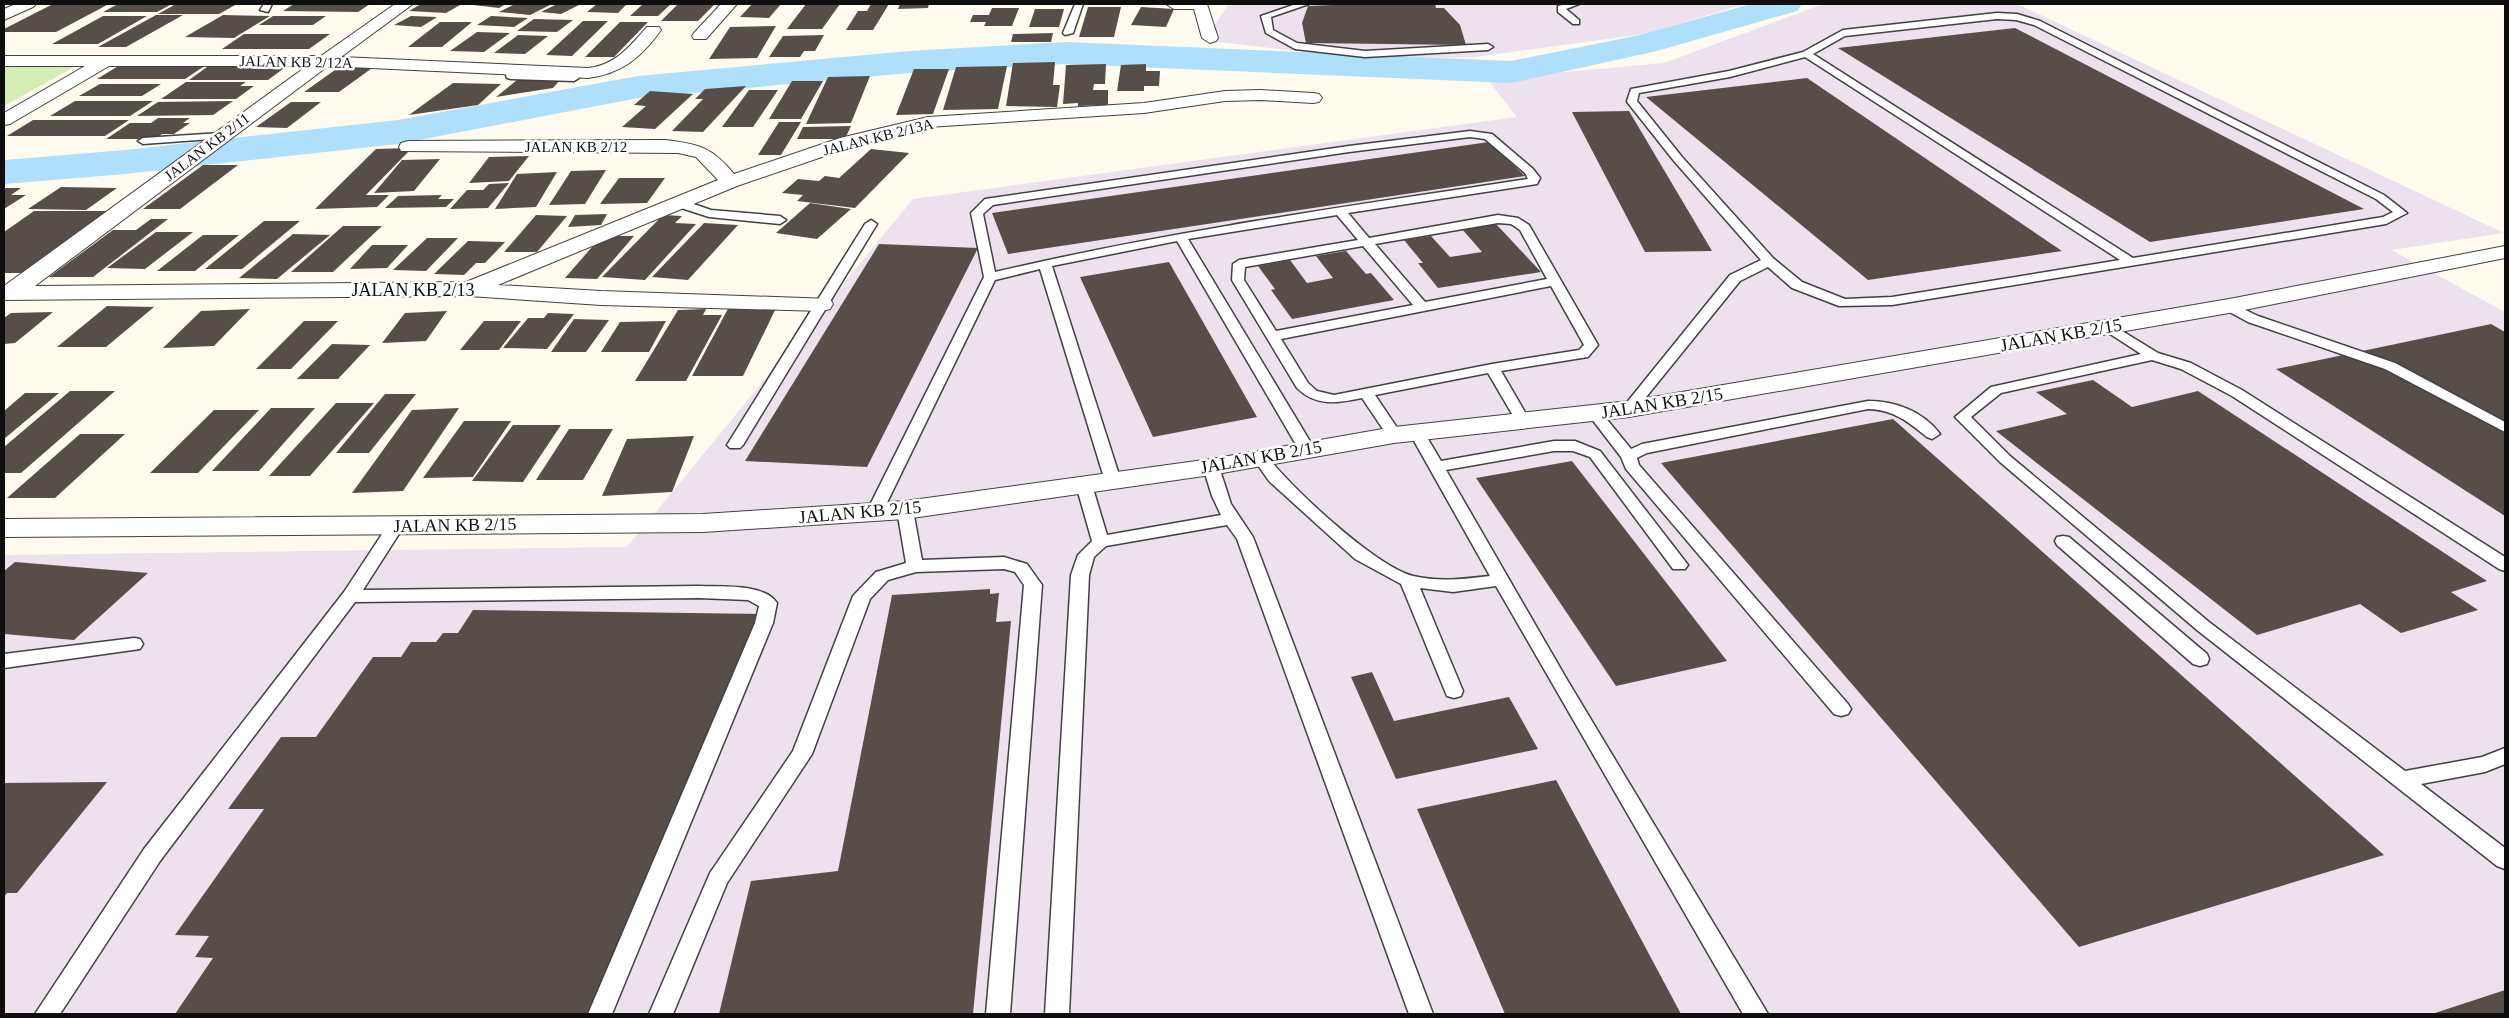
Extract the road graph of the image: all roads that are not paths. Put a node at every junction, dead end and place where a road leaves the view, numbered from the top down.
1 (405, 4) edge
2 (729, 4) edge
3 (1079, 4) edge
4 (1174, 4) edge
5 (1200, 4) edge
6 (1305, 4) edge
7 (1575, 4) edge
8 (1576, 22) dead end
9 (653, 30) dead end
10 (1068, 33) dead end
11 (700, 36) dead end
12 (1210, 38) dead end
13 (1488, 47) dead end
14 (1806, 54) junction
15 (4, 61) edge
16 (105, 61) junction
17 (323, 61) junction
18 (1313, 98) dead end
19 (4, 120) edge
20 (218, 138) junction
21 (143, 141) dead end
22 (408, 147) dead end
23 (730, 182) junction
24 (679, 203) junction
25 (1341, 212) junction
26 (780, 220) dead end
27 (871, 224) dead end
28 (1182, 237) junction
29 (1367, 240) junction
30 (2505, 252) edge
31 (1769, 261) junction
32 (2130, 261) junction
33 (1044, 263) junction
34 (990, 277) junction
35 (1556, 281) junction
36 (469, 289) junction
37 (8, 293) edge
38 (822, 304) junction
39 (2228, 306) junction
40 (1422, 307) junction
41 (2109, 326) junction
42 (1273, 336) junction
43 (2153, 356) junction
44 (1492, 368) junction
45 (1367, 394) junction
46 (1629, 409) junction
47 (1595, 414) junction
48 (1523, 421) junction
49 (2505, 428) edge
50 (1406, 433) junction
51 (1932, 434) dead end
52 (735, 445) dead end
53 (1306, 448) junction
54 (1629, 456) junction
55 (1261, 458) junction
56 (1211, 467) junction
57 (1436, 467) junction
58 (1113, 481) junction
59 (1084, 485) junction
60 (905, 510) junction
61 (874, 512) junction
62 (1229, 520) junction
63 (396, 526) junction
64 (4, 528) edge
65 (2063, 541) dead end
66 (1101, 542) junction
67 (1679, 565) dead end
68 (2505, 565) edge
69 (915, 566) junction
70 (1500, 580) junction
71 (1408, 581) junction
72 (350, 596) junction
73 (134, 644) dead end
74 (2200, 659) dead end
75 (4, 661) edge
76 (1454, 691) dead end
77 (1841, 709) dead end
78 (2505, 756) edge
79 (2402, 780) junction
80 (2505, 860) edge
81 (47, 1014) edge
82 (600, 1014) edge
83 (661, 1014) edge
84 (998, 1014) edge
85 (1057, 1014) edge
86 (1421, 1014) edge
87 (1756, 1014) edge

1 - 17 street, JALAN KB 2/11
2 - 11 street
3 - 10 lane
4 - 5 street
5 - 12 street
6 - 13 lane
7 - 8 lane
9 - 17 street, JALAN KB 2/12A
14 - 31 lane
14 - 32 lane
14 - 32 lane
15 - 16 street, JALAN KB 2/12A
16 - 17 street, JALAN KB 2/12A
16 - 19 street
17 - 20 street, JALAN KB 2/11
18 - 23 street, JALAN KB 2/13A
20 - 21 lane
20 - 37 street, JALAN KB 2/11
22 - 23 street, JALAN KB 2/12
23 - 24 street, JALAN KB 2/13A
24 - 26 lane
24 - 36 street, JALAN KB 2/13A
25 - 28 lane
25 - 29 lane
25 - 34 lane
27 - 38 lane
28 - 33 lane
28 - 53 lane
29 - 35 lane
29 - 40 lane
29 - 42 lane
30 - 39 street, JALAN KB 2/15
31 - 32 lane
31 - 46 lane
33 - 34 lane
33 - 58 lane
34 - 61 lane
35 - 40 lane
35 - 44 lane
36 - 37 street, JALAN KB 2/13
36 - 38 street, JALAN KB 2/13
38 - 52 lane
39 - 41 street, JALAN KB 2/15
39 - 49 lane
40 - 42 lane
41 - 43 lane
41 - 46 street, JALAN KB 2/15
42 - 45 lane
43 - 68 lane
43 - 79 lane
44 - 45 lane
44 - 48 lane
45 - 50 lane
46 - 47 street, JALAN KB 2/15
47 - 48 street, JALAN KB 2/15
47 - 54 lane
48 - 50 street, JALAN KB 2/15
50 - 53 street, JALAN KB 2/15
50 - 57 lane
51 - 54 lane
53 - 55 street, JALAN KB 2/15
54 - 77 lane
55 - 56 street, JALAN KB 2/15
55 - 71 lane
56 - 58 street, JALAN KB 2/15
56 - 62 lane
57 - 67 lane
57 - 70 lane
58 - 59 street, JALAN KB 2/15
59 - 60 street, JALAN KB 2/15
59 - 66 lane
60 - 61 street, JALAN KB 2/15
60 - 69 lane
61 - 63 street, JALAN KB 2/15
62 - 66 lane
62 - 86 lane
63 - 64 street, JALAN KB 2/15
63 - 72 lane
65 - 74 lane
66 - 85 lane
69 - 83 lane
69 - 84 lane
70 - 71 lane
70 - 87 lane
71 - 76 lane
72 - 81 lane
72 - 82 lane
73 - 75 lane
78 - 79 lane
79 - 80 lane

